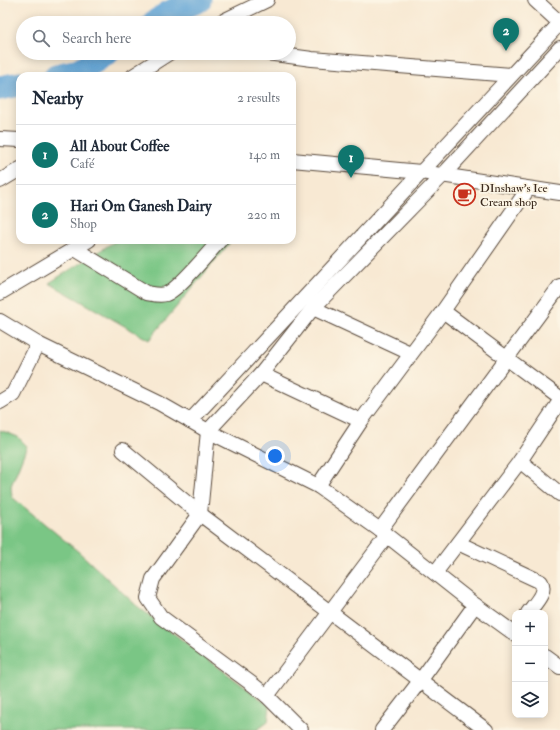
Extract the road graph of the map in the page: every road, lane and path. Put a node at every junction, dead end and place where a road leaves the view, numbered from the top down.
1 (267, 0) edge
2 (535, 0) edge
3 (234, 16) edge
4 (560, 23) edge
5 (560, 48) edge
6 (296, 57) edge
7 (158, 60) edge
8 (139, 72) edge
9 (511, 76) junction
10 (0, 139) edge
11 (16, 140) edge
12 (296, 161) edge
13 (16, 171) edge
14 (420, 172) junction
15 (442, 176) junction
16 (0, 181) edge
17 (528, 189) junction
18 (560, 193) edge
19 (83, 244) edge
20 (216, 244) edge
21 (75, 249) junction
22 (560, 286) edge
23 (0, 293) edge
24 (313, 308) junction
25 (443, 311) junction
26 (0, 321) edge
27 (38, 344) junction
28 (410, 353) junction
29 (506, 358) junction
30 (261, 374) junction
31 (560, 400) edge
32 (0, 402) edge
33 (190, 420) junction
34 (361, 421) junction
35 (208, 431) junction
36 (124, 450) dead end
37 (520, 461) junction
38 (318, 486) junction
39 (560, 494) edge
40 (200, 514) junction
41 (384, 533) junction
42 (458, 543) junction
43 (435, 573) junction
44 (475, 605) junction
45 (530, 610) edge
46 (330, 612) junction
47 (512, 632) edge
48 (548, 658) edge
49 (560, 668) edge
50 (420, 681) junction
51 (267, 696) junction
52 (301, 730) edge
53 (382, 730) edge
54 (486, 730) edge

1 - 3 street
2 - 4 street
4 - 9 street
5 - 15 street
6 - 9 street
7 - 8 street
9 - 14 street
10 - 11 street
12 - 14 street
13 - 16 street
14 - 15 street
14 - 33 street
15 - 17 street
15 - 24 street
17 - 18 street
17 - 25 street
19 - 21 street
20 - 21 street
21 - 23 street
22 - 29 street
24 - 28 street
24 - 30 street
25 - 28 street
25 - 29 street
26 - 27 street
27 - 32 street
27 - 33 street
28 - 34 street
29 - 31 street
29 - 41 street
30 - 34 street
30 - 35 street
31 - 37 street
33 - 35 street
34 - 38 street
35 - 38 street
35 - 40 street
36 - 40 street
37 - 39 street
37 - 42 street
38 - 41 street
40 - 46 street
40 - 51 street
41 - 43 street
41 - 46 street
42 - 43 street
42 - 45 street
43 - 44 street
44 - 47 street
44 - 50 street
46 - 50 street
46 - 51 street
48 - 49 street
50 - 53 street
50 - 54 street
51 - 52 street

